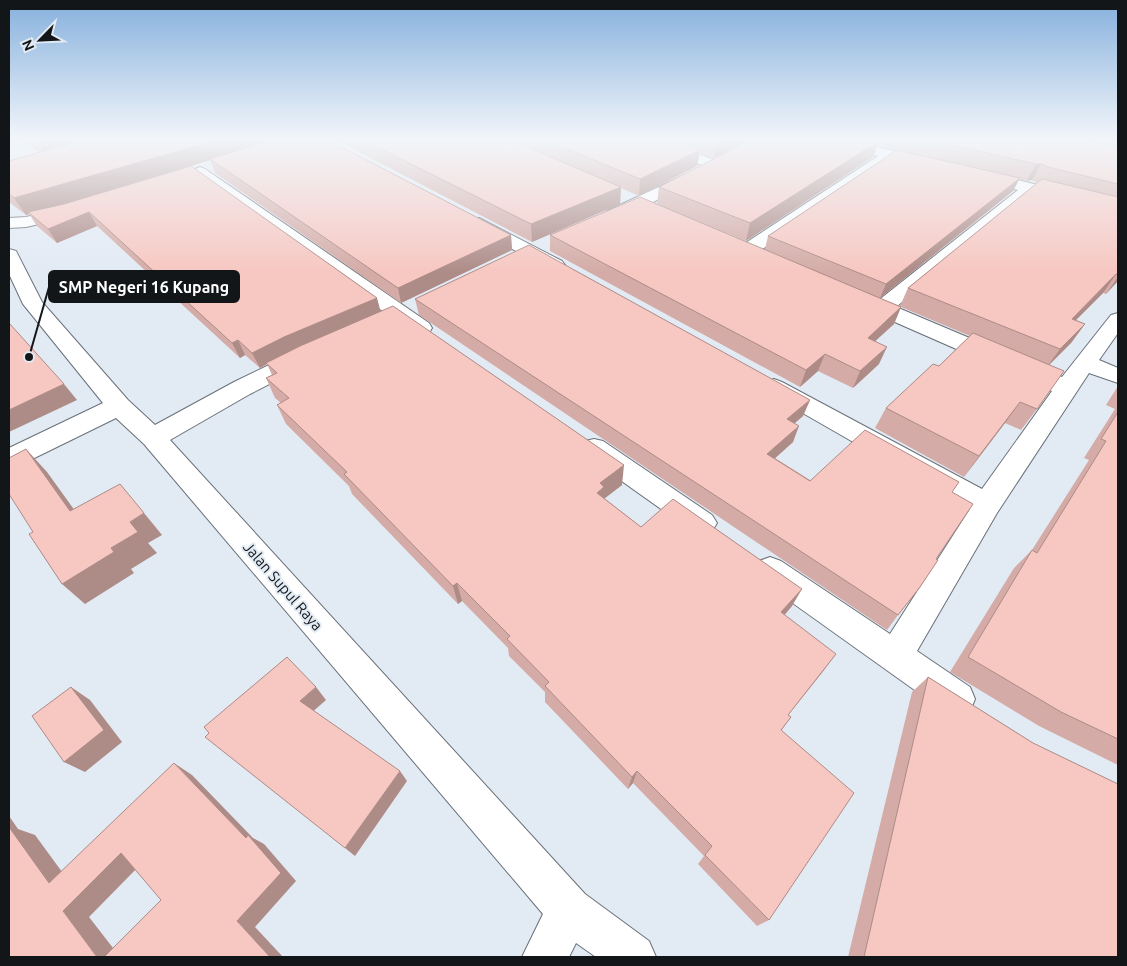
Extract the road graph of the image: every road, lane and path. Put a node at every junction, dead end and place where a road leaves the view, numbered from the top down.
1 (217, 183) edge
2 (680, 183) edge
3 (848, 183) edge
4 (1011, 183) edge
5 (1031, 188) junction
6 (84, 207) edge
7 (1118, 210) edge
8 (462, 214) edge
9 (603, 220) edge
10 (9, 223) edge
11 (539, 247) junction
12 (748, 250) edge
13 (9, 255) edge
14 (508, 260) edge
15 (573, 274) edge
16 (846, 293) edge
17 (412, 308) junction
18 (881, 309) junction
19 (1118, 319) edge
20 (375, 325) edge
21 (441, 342) edge
22 (324, 348) edge
23 (1085, 363) junction
24 (754, 375) edge
25 (1118, 376) edge
26 (1066, 388) junction
27 (119, 406) junction
28 (571, 432) edge
29 (153, 438) junction
30 (9, 458) edge
31 (987, 505) junction
32 (725, 539) edge
33 (749, 556) edge
34 (895, 657) junction
35 (983, 715) edge
36 (569, 910) junction
37 (545, 957) edge
38 (633, 957) edge

1 - 17 street
2 - 9 street
3 - 12 street
4 - 5 street
5 - 7 street
5 - 18 street
6 - 10 street
8 - 11 street
11 - 14 street
11 - 15 street
13 - 27 street, Jalan Supul Raya
16 - 18 street
17 - 20 street
17 - 21 street
18 - 26 street
19 - 23 street
22 - 29 street
23 - 25 street
23 - 26 street
24 - 31 street
26 - 31 street
27 - 29 street, Jalan Supul Raya
27 - 30 street
28 - 32 street
29 - 36 street, Jalan Supul Raya
31 - 34 street
33 - 34 street
34 - 35 street
36 - 37 street
36 - 38 street, Jalan Supul Raya

